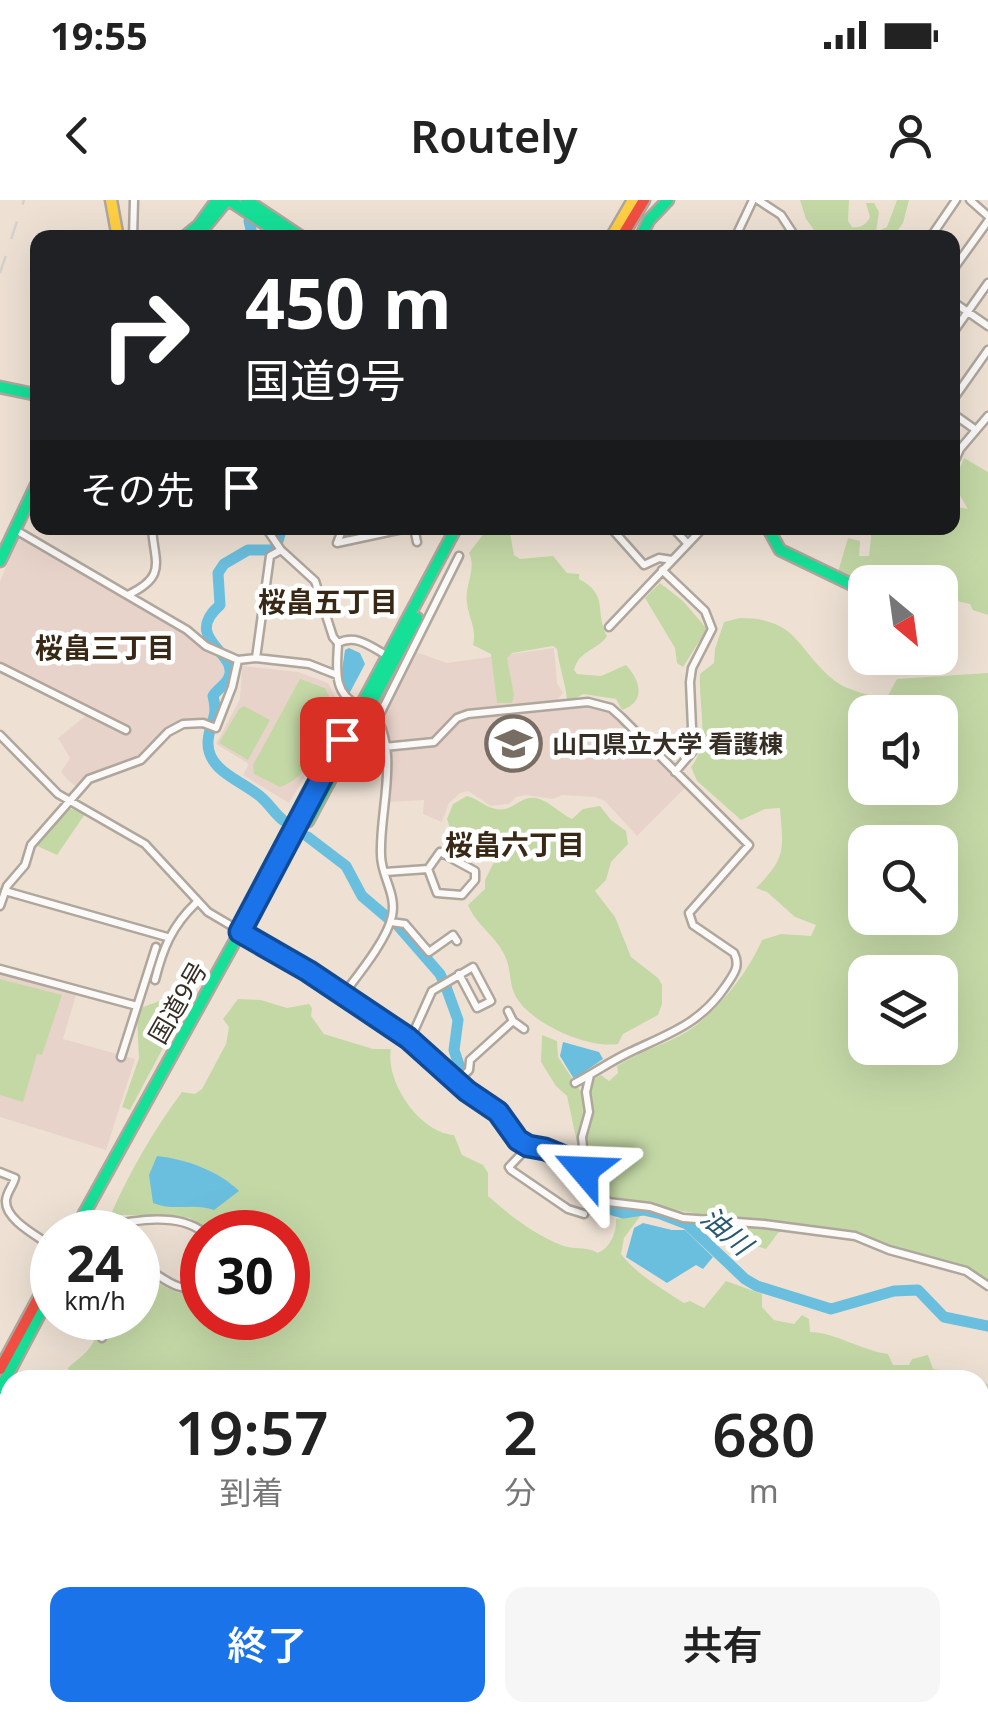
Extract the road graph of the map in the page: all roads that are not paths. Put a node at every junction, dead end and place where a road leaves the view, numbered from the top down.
1 (110, 200) edge
2 (134, 200) edge
3 (217, 200) edge
4 (228, 200) edge
5 (246, 200) edge
6 (633, 200) edge
7 (644, 200) edge
8 (668, 200) edge
9 (756, 200) edge
10 (956, 200) edge
11 (971, 200) edge
12 (988, 218) edge
13 (116, 230) edge
14 (132, 230) edge
15 (194, 230) edge
16 (203, 230) edge
17 (274, 230) edge
18 (291, 230) edge
19 (616, 230) edge
20 (626, 230) edge
21 (644, 230) edge
22 (739, 230) edge
23 (789, 230) edge
24 (935, 230) edge
25 (960, 259) edge
26 (988, 283) edge
27 (960, 306) edge
28 (968, 312) junction
29 (960, 323) edge
30 (988, 326) edge
31 (988, 350) edge
32 (0, 387) edge
33 (960, 390) edge
34 (30, 394) edge
35 (988, 416) edge
36 (960, 419) edge
37 (976, 430) junction
38 (960, 450) edge
39 (30, 497) edge
40 (14, 530) junction
41 (153, 535) edge
42 (271, 535) edge
43 (340, 535) edge
44 (376, 535) edge
45 (414, 535) edge
46 (452, 535) edge
47 (461, 535) edge
48 (617, 535) edge
49 (680, 535) edge
50 (696, 535) edge
51 (770, 535) edge
52 (417, 542) dead end
53 (688, 544) junction
54 (281, 550) junction
55 (458, 556) dead end
56 (0, 560) edge
57 (672, 560) junction
58 (662, 570) junction
59 (848, 583) edge
60 (128, 595) junction
61 (609, 627) dead end
62 (338, 643) junction
63 (387, 656) junction
64 (256, 658) junction
65 (238, 660) junction
66 (0, 668) edge
67 (337, 675) junction
68 (364, 707) junction
69 (378, 718) junction
70 (126, 730) dead end
71 (0, 734) edge
72 (384, 747) junction
73 (676, 772) junction
74 (69, 801) junction
75 (428, 869) junction
76 (384, 872) junction
77 (5, 891) junction
78 (196, 903) junction
79 (0, 906) edge
80 (391, 922) junction
81 (244, 934) junction
82 (453, 935) dead end
83 (167, 938) junction
84 (156, 946) dead end
85 (0, 970) edge
86 (459, 974) junction
87 (156, 980) dead end
88 (342, 995) junction
89 (137, 1006) junction
90 (508, 1012) dead end
91 (512, 1020) junction
92 (524, 1028) dead end
93 (410, 1040) junction
94 (121, 1057) dead end
95 (590, 1075) junction
96 (457, 1082) junction
97 (575, 1083) dead end
98 (528, 1146) junction
99 (584, 1170) junction
100 (0, 1172) edge
101 (87, 1210) edge
102 (100, 1210) edge
103 (584, 1214) dead end
104 (30, 1229) edge
105 (988, 1286) edge
106 (30, 1314) edge
107 (30, 1332) edge
108 (0, 1369) edge
109 (10, 1370) edge

1 - 13 main road
2 - 14 street
3 - 15 main road
4 - 16 main road
4 - 17 main road
5 - 18 main road
6 - 19 main road
7 - 20 main road
8 - 21 main road
9 - 22 street
9 - 23 street
10 - 24 street
11 - 12 street
12 - 25 street
26 - 28 street
27 - 28 street
28 - 29 street
28 - 30 street
31 - 33 street
32 - 34 main road
35 - 37 street
36 - 37 street
37 - 38 street
39 - 40 main road
40 - 56 main road
40 - 60 street
41 - 60 street
42 - 54 street
43 - 44 street
45 - 52 street
46 - 63 main road, 国道9号
47 - 68 main road, 国道9号
48 - 57 street
49 - 53 street
50 - 53 street
51 - 59 main road
53 - 57 street
54 - 62 street
54 - 64 street
55 - 69 street
57 - 58 street
58 - 61 street
58 - 73 street
60 - 65 street
62 - 63 street
62 - 67 street
63 - 68 main road, 国道9号
64 - 65 street
64 - 67 street
65 - 74 street
66 - 70 street
67 - 68 street
68 - 69 street
68 - 81 main road, 国道9号
69 - 72 street
71 - 74 street
72 - 73 street
72 - 76 street
73 - 95 street
74 - 77 street
74 - 78 street
75 - 75 street
75 - 76 street
76 - 80 street
77 - 79 street
77 - 83 street
78 - 81 street
78 - 83 street
80 - 82 street
80 - 88 street
81 - 88 street
81 - 101 main road, 国道9号
81 - 102 main road, 国道9号
83 - 87 street
84 - 89 street
85 - 89 street
86 - 86 street
86 - 93 street
88 - 93 street
89 - 94 street
90 - 91 street
91 - 92 street
91 - 96 street
93 - 96 street
95 - 97 street
95 - 99 street
96 - 98 street
98 - 99 street
98 - 103 street
99 - 105 street
100 - 104 street
106 - 108 main road
107 - 109 main road

